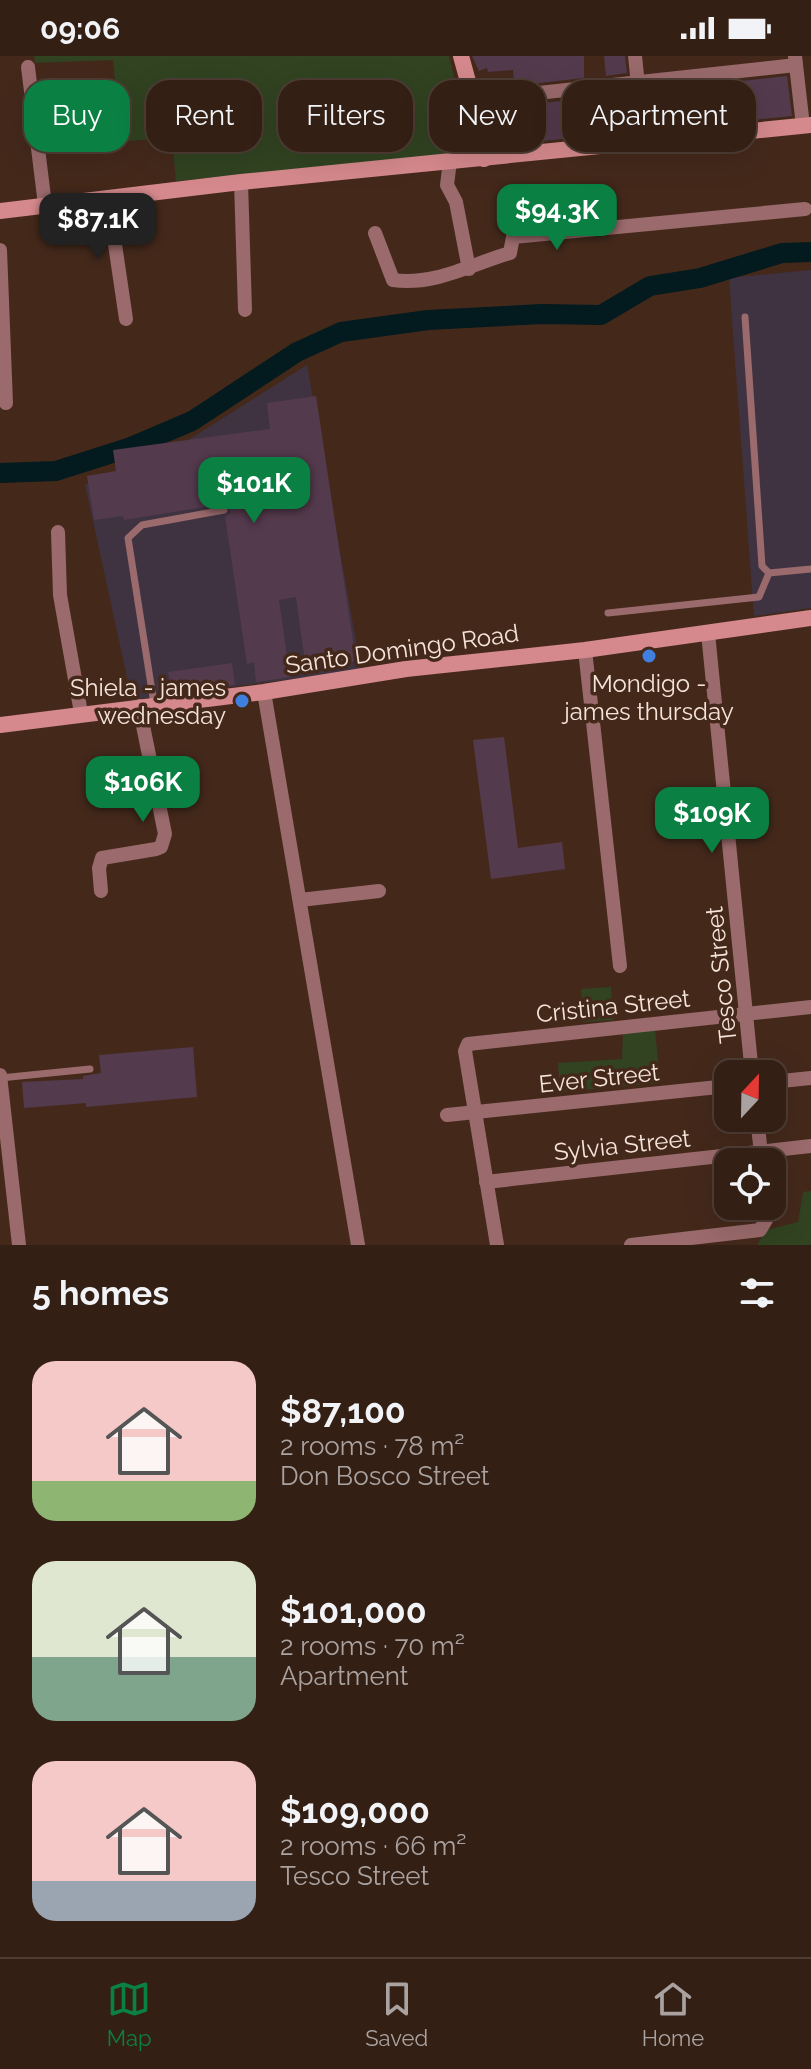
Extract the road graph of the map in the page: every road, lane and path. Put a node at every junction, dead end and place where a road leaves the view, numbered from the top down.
1 (461, 56) edge
2 (635, 56) edge
3 (796, 61) edge
4 (28, 67) dead end
5 (468, 80) edge
6 (637, 80) edge
7 (659, 80) edge
8 (807, 126) edge
9 (756, 131) edge
10 (562, 151) edge
11 (483, 152) edge
12 (484, 159) junction
13 (450, 161) junction
14 (241, 182) junction
15 (108, 197) junction
16 (45, 205) junction
17 (805, 209) dead end
18 (0, 211) edge
19 (375, 233) dead end
20 (0, 250) edge
21 (469, 269) junction
22 (245, 310) dead end
23 (745, 317) dead end
24 (126, 319) dead end
25 (6, 403) dead end
26 (224, 510) dead end
27 (58, 532) dead end
28 (811, 569) edge
29 (769, 573) junction
30 (608, 613) dead end
31 (811, 618) edge
32 (708, 633) junction
33 (585, 650) junction
34 (264, 692) junction
35 (146, 705) junction
36 (81, 713) junction
37 (0, 725) edge
38 (101, 891) dead end
39 (379, 891) dead end
40 (300, 900) junction
41 (620, 966) dead end
42 (811, 1007) edge
43 (746, 1014) junction
44 (751, 1060) edge
45 (90, 1069) dead end
46 (0, 1076) edge
47 (811, 1078) edge
48 (786, 1081) edge
49 (714, 1087) edge
50 (474, 1113) junction
51 (447, 1115) dead end
52 (3, 1138) edge
53 (811, 1146) edge
54 (786, 1152) edge
55 (714, 1161) edge
56 (486, 1182) junction
57 (6, 1189) edge
58 (766, 1220) edge
59 (19, 1245) edge
60 (358, 1245) edge
61 (497, 1245) edge
62 (631, 1245) edge

1 - 5 street
2 - 6 street
3 - 7 street
3 - 8 street
4 - 16 street
8 - 9 street
10 - 12 street
11 - 12 street
12 - 13 street
13 - 14 street
13 - 21 street
14 - 15 street
14 - 22 street
15 - 16 street
15 - 24 street
16 - 18 street
17 - 21 street
19 - 21 street
20 - 25 street
23 - 29 lane
26 - 35 lane
27 - 36 street
28 - 29 lane
29 - 30 lane
31 - 32 street, Santo Domingo Road
32 - 33 street, Santo Domingo Road
32 - 43 street, Tesco Street
33 - 34 street, Santo Domingo Road
33 - 41 street
34 - 35 street, Santo Domingo Road
34 - 40 street
35 - 36 street, Santo Domingo Road
35 - 38 street
36 - 37 street, Santo Domingo Road
39 - 40 street
40 - 60 street
42 - 43 street, Cristina Street
43 - 44 street, Tesco Street
43 - 50 street, Cristina Street
45 - 46 lane
46 - 52 street
47 - 48 street
49 - 50 street, Ever Street
50 - 51 street, Ever Street
50 - 56 street
52 - 57 street
53 - 54 street, Sylvia Street
55 - 56 street, Sylvia Street
56 - 61 street
57 - 59 street
58 - 62 street

